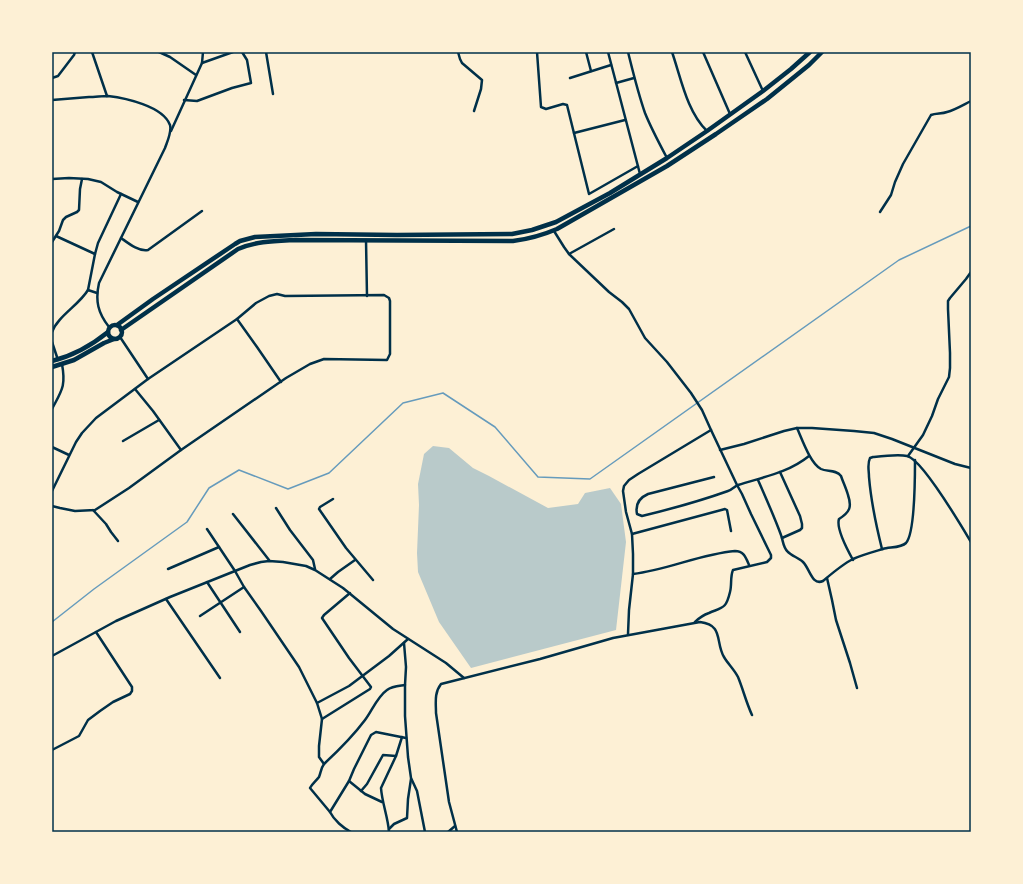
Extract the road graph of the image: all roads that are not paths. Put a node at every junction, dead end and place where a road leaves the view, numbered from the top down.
1 (75, 52) edge
2 (92, 52) edge
3 (159, 52) edge
4 (204, 52) edge
5 (234, 52) edge
6 (242, 52) edge
7 (266, 52) edge
8 (458, 52) edge
9 (537, 52) edge
10 (586, 52) edge
11 (608, 52) edge
12 (628, 52) edge
13 (672, 52) edge
14 (704, 52) edge
15 (745, 52) edge
16 (822, 52) edge
17 (807, 53) edge
18 (202, 62) junction
19 (611, 65) junction
20 (591, 72) junction
21 (196, 75) junction
22 (52, 78) edge
23 (570, 78) dead end
24 (634, 78) junction
25 (616, 82) junction
26 (769, 87) junction
27 (762, 92) junction
28 (775, 92) junction
29 (273, 94) dead end
30 (108, 96) junction
31 (767, 99) junction
32 (52, 100) edge
33 (184, 100) junction
34 (971, 101) edge
35 (474, 111) dead end
36 (730, 115) junction
37 (625, 120) junction
38 (170, 131) junction
39 (707, 131) junction
40 (574, 133) junction
41 (671, 155) junction
42 (665, 159) junction
43 (674, 161) junction
44 (638, 166) junction
45 (667, 166) junction
46 (640, 174) junction
47 (52, 179) edge
48 (82, 179) junction
49 (121, 194) junction
50 (138, 202) junction
51 (202, 211) dead end
52 (880, 212) dead end
53 (556, 222) junction
54 (543, 226) junction
55 (614, 229) dead end
56 (556, 230) junction
57 (362, 234) junction
58 (372, 234) junction
59 (512, 234) junction
60 (545, 234) junction
61 (56, 236) junction
62 (120, 238) junction
63 (366, 240) junction
64 (513, 241) junction
65 (52, 242) edge
66 (95, 254) junction
67 (569, 254) junction
68 (971, 272) edge
69 (88, 290) junction
70 (97, 293) junction
71 (367, 296) junction
72 (237, 319) junction
73 (117, 325) junction
74 (108, 330) junction
75 (121, 330) junction
76 (52, 332) edge
77 (120, 337) junction
78 (114, 339) junction
79 (52, 342) edge
80 (58, 360) junction
81 (52, 361) edge
82 (62, 364) junction
83 (52, 367) edge
84 (148, 379) junction
85 (281, 382) junction
86 (135, 389) junction
87 (52, 409) edge
88 (158, 420) junction
89 (797, 428) junction
90 (711, 430) junction
91 (123, 441) dead end
92 (52, 447) edge
93 (914, 448) junction
94 (181, 450) junction
95 (720, 450) junction
96 (69, 455) junction
97 (809, 456) junction
98 (908, 456) junction
99 (915, 460) junction
100 (971, 468) edge
101 (780, 472) junction
102 (714, 477) dead end
103 (758, 480) junction
104 (737, 486) junction
105 (52, 491) edge
106 (333, 499) dead end
107 (52, 506) edge
108 (276, 508) dead end
109 (93, 510) junction
110 (233, 514) dead end
111 (207, 529) dead end
112 (731, 531) dead end
113 (632, 534) junction
114 (782, 538) junction
115 (118, 541) dead end
116 (971, 542) edge
117 (219, 547) junction
118 (882, 549) junction
119 (355, 560) junction
120 (853, 560) junction
121 (269, 561) junction
122 (749, 565) junction
123 (168, 569) dead end
124 (316, 570) junction
125 (235, 571) junction
126 (633, 574) junction
127 (827, 578) junction
128 (330, 579) junction
129 (373, 580) dead end
130 (207, 582) junction
131 (244, 587) junction
132 (350, 593) junction
133 (166, 599) junction
134 (221, 602) junction
135 (200, 616) dead end
136 (695, 622) junction
137 (96, 632) junction
138 (240, 632) dead end
139 (628, 634) junction
140 (408, 639) junction
141 (404, 642) junction
142 (52, 656) edge
143 (362, 676) junction
144 (220, 678) dead end
145 (465, 678) junction
146 (404, 685) junction
147 (857, 688) dead end
148 (317, 703) junction
149 (752, 715) dead end
150 (322, 719) junction
151 (402, 737) junction
152 (406, 738) junction
153 (52, 750) edge
154 (396, 756) junction
155 (324, 764) junction
156 (411, 778) junction
157 (349, 781) junction
158 (361, 791) junction
159 (383, 802) junction
160 (330, 812) junction
161 (455, 826) junction
162 (389, 831) edge
163 (351, 832) edge
164 (425, 832) edge
165 (448, 832) edge
166 (457, 832) edge

1 - 22 street
2 - 30 street
3 - 21 street
4 - 18 street
5 - 18 street
6 - 33 street
7 - 29 street
8 - 35 street
9 - 40 street
10 - 20 street
11 - 19 street
12 - 24 street
13 - 39 street
14 - 36 street
15 - 27 street
16 - 28 main road
17 - 26 main road
18 - 21 street
19 - 20 street
19 - 25 street
20 - 23 street
21 - 33 street
24 - 25 street
24 - 42 street
25 - 37 street
26 - 27 main road
26 - 28 main road
27 - 31 main road
27 - 36 main road
28 - 31 main road
30 - 32 street
30 - 38 street
31 - 43 main road
33 - 38 street
34 - 52 street
36 - 39 main road
37 - 40 street
37 - 44 street
38 - 50 street
39 - 41 main road
40 - 44 street
41 - 42 main road
41 - 43 main road
42 - 45 main road
42 - 46 main road
43 - 45 main road
44 - 46 street
45 - 56 main road
46 - 53 main road
47 - 48 street
48 - 49 street
48 - 61 street
49 - 50 street
49 - 66 street
50 - 62 street
51 - 62 street
53 - 54 main road
53 - 56 main road
54 - 59 main road
54 - 60 main road
55 - 67 street
56 - 60 main road
56 - 67 street
57 - 58 main road
57 - 63 main road
57 - 73 main road
58 - 59 main road
58 - 63 main road
59 - 64 main road
60 - 64 main road
61 - 65 street
61 - 66 street
62 - 70 street
63 - 64 main road
63 - 71 street
63 - 75 main road
66 - 69 street
67 - 90 street
68 - 93 street
69 - 70 street
69 - 76 street
70 - 74 street
71 - 72 street
71 - 85 street
72 - 84 street
72 - 85 street
73 - 74 main road
73 - 75 main road
74 - 78 main road
74 - 80 main road
75 - 77 main road
77 - 78 main road
77 - 84 street
78 - 82 main road
79 - 80 street
80 - 81 main road
82 - 83 main road
82 - 87 street
84 - 86 street
85 - 94 street
86 - 88 street
86 - 96 street
88 - 91 street
88 - 94 street
89 - 93 street
89 - 95 street
89 - 97 street
90 - 95 street
90 - 113 street
92 - 96 street
93 - 98 street
93 - 100 street
94 - 109 street
95 - 104 street
96 - 105 street
97 - 101 street
97 - 120 street
98 - 99 street
98 - 118 street
99 - 116 street
99 - 118 street
101 - 103 street
101 - 114 street
102 - 104 street
103 - 104 street
103 - 114 street
104 - 122 street
106 - 119 street
107 - 109 street
108 - 124 street
109 - 115 street
110 - 121 street
111 - 117 street
112 - 113 street
113 - 126 street
114 - 127 street
117 - 123 street
117 - 125 street
118 - 120 street
119 - 128 street
119 - 129 street
120 - 127 street
121 - 124 street
121 - 125 street
122 - 126 street
122 - 136 street
124 - 128 street
125 - 130 street
125 - 131 street
126 - 139 street
127 - 147 street
128 - 132 street
130 - 133 street
130 - 134 street
131 - 134 street
131 - 148 street
132 - 140 street
132 - 143 street
133 - 137 street
133 - 144 street
134 - 135 street
134 - 138 street
136 - 139 street
136 - 149 street
137 - 142 street
137 - 153 street
139 - 145 street
140 - 141 street
140 - 145 street
141 - 143 street
141 - 146 street
143 - 148 street
143 - 150 street
145 - 161 street
146 - 152 street
146 - 155 street
148 - 150 street
150 - 155 street
151 - 152 street
151 - 154 street
151 - 157 street
152 - 156 street
154 - 158 street
154 - 159 street
155 - 160 street
156 - 162 street
156 - 164 street
157 - 158 street
157 - 160 street
158 - 159 street
159 - 162 street
160 - 163 street
161 - 165 street
161 - 166 street

